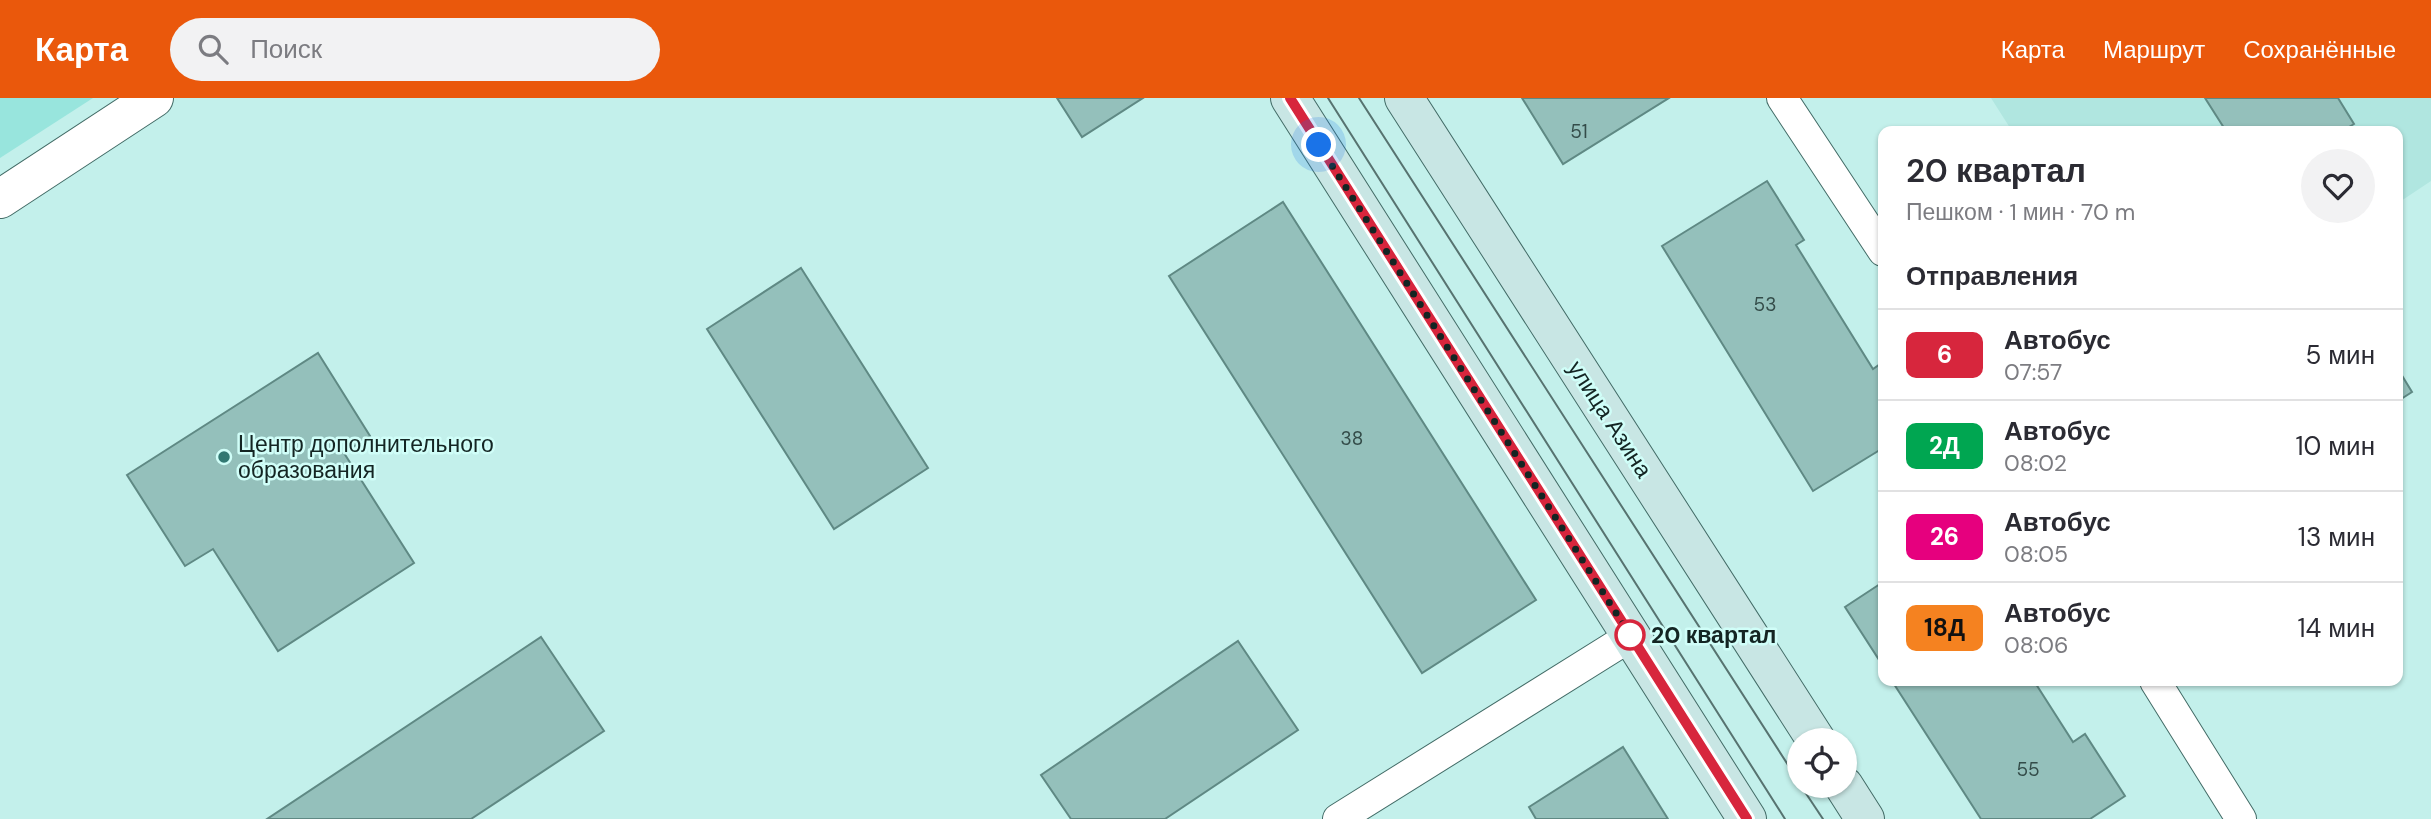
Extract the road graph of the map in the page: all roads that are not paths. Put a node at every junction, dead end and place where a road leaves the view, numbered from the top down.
1 (154, 98) edge
2 (1290, 98) edge
3 (1404, 98) edge
4 (1782, 98) edge
5 (0, 199) edge
6 (1878, 243) edge
7 (1631, 636) junction
8 (2158, 686) edge
9 (1808, 728) edge
10 (1852, 798) edge
11 (1338, 819) edge
12 (1746, 819) edge
13 (1866, 819) edge
14 (2241, 819) edge

1 - 5 street
2 - 7 main road
3 - 9 main road, улица Азина
4 - 6 lane
7 - 11 lane
7 - 12 main road
8 - 14 lane
10 - 13 main road

